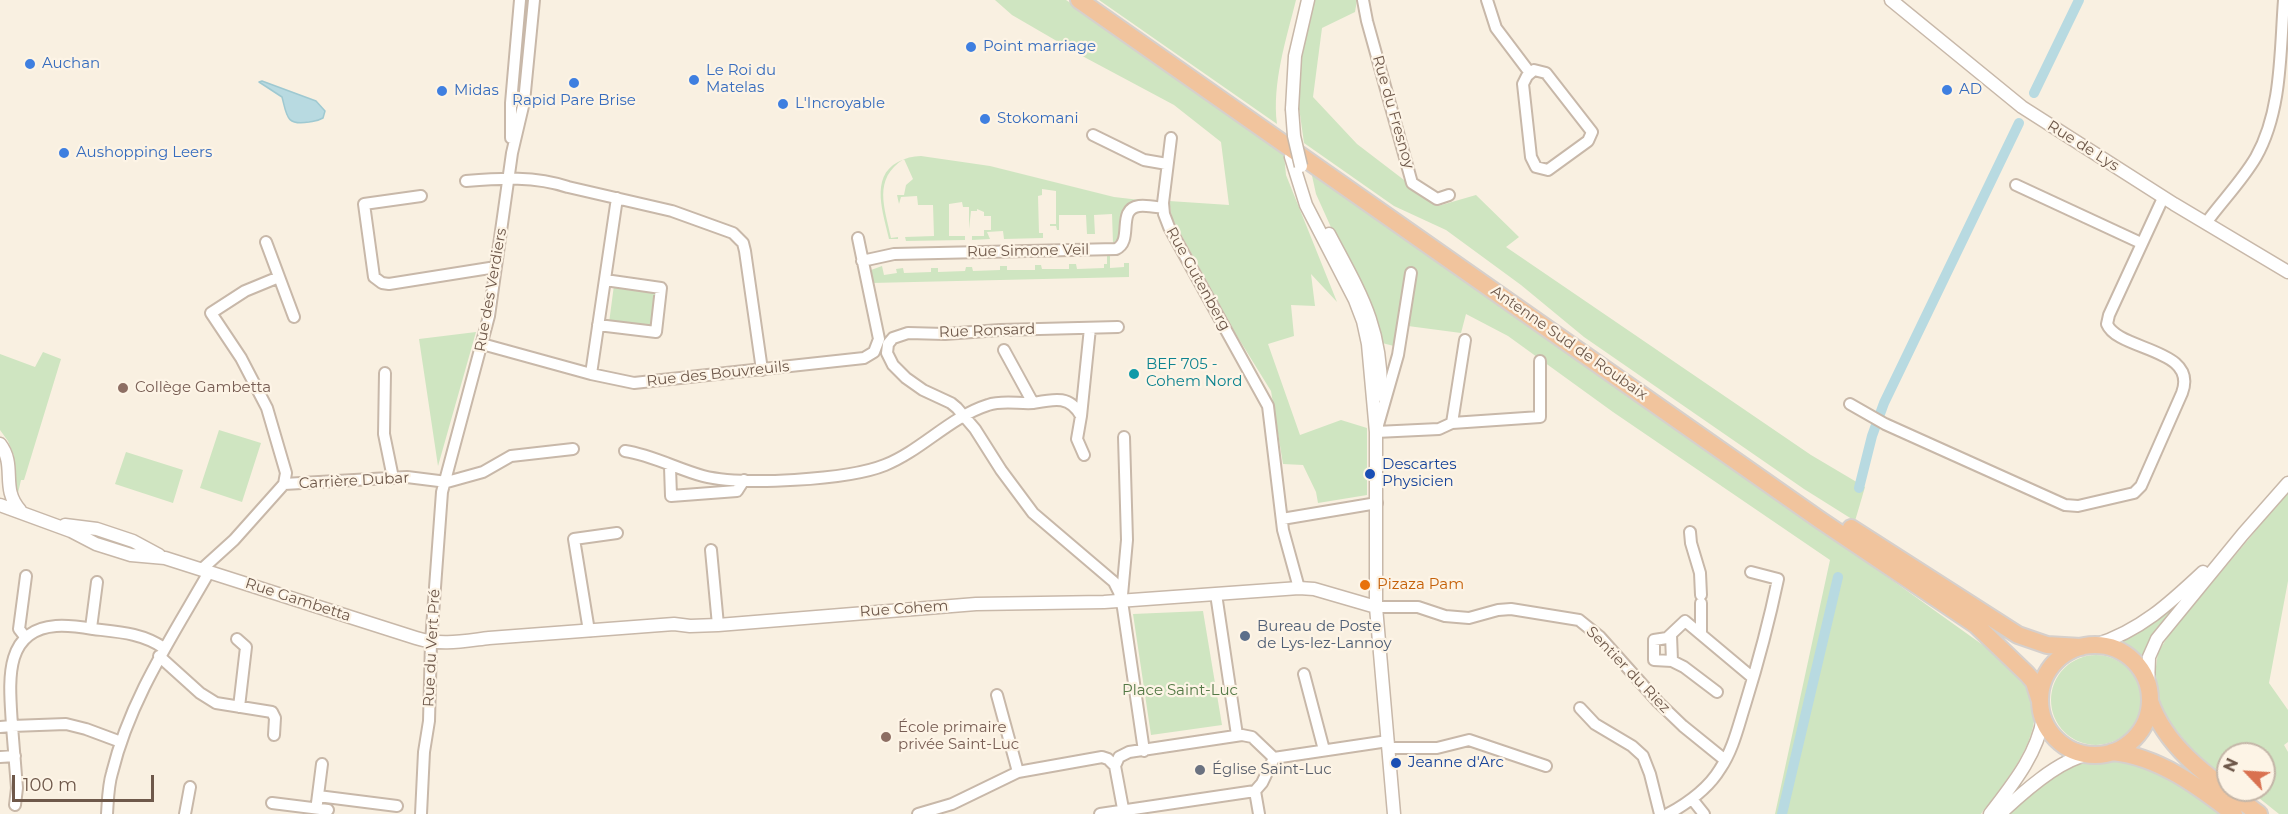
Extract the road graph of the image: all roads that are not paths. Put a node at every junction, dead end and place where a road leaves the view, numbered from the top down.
1 (520, 0) edge
2 (534, 0) edge
3 (1079, 0) edge
4 (1091, 0) edge
5 (1299, 0) edge
6 (1308, 0) edge
7 (1363, 0) edge
8 (1487, 0) edge
9 (1891, 0) edge
10 (2284, 0) edge
11 (1530, 73) junction
12 (1288, 107) junction
13 (1093, 135) dead end
14 (1171, 138) dead end
15 (1167, 164) junction
16 (511, 165) junction
17 (508, 180) junction
18 (466, 181) dead end
19 (2016, 185) dead end
20 (1449, 195) dead end
21 (421, 196) dead end
22 (617, 198) junction
23 (2163, 198) junction
24 (1163, 208) junction
25 (2206, 223) junction
26 (858, 238) dead end
27 (266, 242) dead end
28 (2141, 243) junction
29 (862, 261) junction
30 (496, 267) junction
31 (2288, 272) edge
32 (1411, 273) dead end
33 (279, 277) junction
34 (605, 280) junction
35 (294, 317) dead end
36 (598, 325) junction
37 (1118, 327) dead end
38 (1090, 328) junction
39 (1465, 340) dead end
40 (883, 343) junction
41 (482, 344) junction
42 (1004, 350) dead end
43 (1398, 355) junction
44 (1375, 358) junction
45 (1540, 361) dead end
46 (762, 370) junction
47 (385, 373) dead end
48 (591, 374) junction
49 (1033, 403) junction
50 (1850, 404) dead end
51 (965, 416) junction
52 (1081, 416) junction
53 (1452, 423) junction
54 (1377, 432) junction
55 (1124, 437) dead end
56 (0, 444) edge
57 (573, 449) dead end
58 (625, 451) dead end
59 (1084, 454) dead end
60 (670, 466) junction
61 (393, 478) junction
62 (744, 480) junction
63 (444, 482) junction
64 (2288, 483) edge
65 (284, 484) junction
66 (1377, 503) junction
67 (0, 504) edge
68 (28, 515) junction
69 (1282, 519) junction
70 (1690, 532) dead end
71 (617, 533) dead end
72 (2243, 534) junction
73 (711, 550) dead end
74 (206, 571) junction
75 (1751, 572) dead end
76 (26, 576) dead end
77 (97, 582) dead end
78 (1299, 588) junction
79 (1216, 594) junction
80 (1122, 601) junction
81 (1376, 607) junction
82 (718, 625) junction
83 (91, 628) junction
84 (589, 631) junction
85 (1701, 633) junction
86 (1671, 635) junction
87 (26, 638) junction
88 (237, 639) dead end
89 (431, 642) junction
90 (2088, 646) junction
91 (161, 652) junction
92 (1672, 661) junction
93 (1304, 674) dead end
94 (1753, 678) junction
95 (1717, 692) dead end
96 (2149, 693) junction
97 (997, 695) dead end
98 (240, 707) junction
99 (1580, 708) dead end
100 (2042, 710) junction
101 (12, 726) junction
102 (0, 727) edge
103 (274, 735) dead end
104 (1237, 735) junction
105 (121, 742) junction
106 (1388, 744) junction
107 (1324, 750) junction
108 (1144, 751) junction
109 (2112, 752) junction
110 (2087, 754) junction
111 (0, 756) edge
112 (15, 756) junction
113 (1274, 758) junction
114 (1725, 760) junction
115 (322, 764) dead end
116 (1115, 766) junction
117 (1546, 766) dead end
118 (1018, 772) junction
119 (190, 787) dead end
120 (1255, 791) junction
121 (318, 796) junction
122 (1692, 799) junction
123 (272, 803) dead end
124 (15, 805) dead end
125 (397, 806) dead end
126 (316, 808) junction
127 (328, 810) dead end
128 (1123, 812) edge
129 (107, 814) edge
130 (185, 814) edge
131 (421, 814) edge
132 (918, 814) edge
133 (1100, 814) edge
134 (1259, 814) edge
135 (1394, 814) edge
136 (1660, 814) edge
137 (1668, 814) edge
138 (1704, 814) edge
139 (1990, 814) edge
140 (2000, 814) edge
141 (2234, 814) edge
142 (2259, 814) edge

1 - 16 street, Rue des Verdiers
2 - 16 street, Rue des Verdiers
3 - 100 highway, Antenne Sud de Roubaix
4 - 90 highway, Antenne Sud de Roubaix
5 - 12 street
6 - 12 street
7 - 20 street, Rue du Fresnoy
8 - 11 street
9 - 23 street, Rue de Lys
10 - 25 street
11 - 11 street
12 - 44 street, bridge
13 - 15 street
14 - 15 street, Rue Gutenberg
15 - 24 street, Rue Gutenberg
16 - 17 street, Rue des Verdiers
17 - 18 street
17 - 22 street
17 - 30 street, Rue des Verdiers
19 - 28 street
21 - 30 street
22 - 34 street
22 - 46 street
23 - 25 street, Rue de Lys
23 - 28 street
24 - 29 street, Rue Simone Veil
24 - 69 street, Rue Gutenberg
25 - 31 street, Rue de Lys
26 - 29 street
27 - 33 street
28 - 50 street
29 - 40 street
30 - 41 street, Rue des Verdiers
32 - 43 street
33 - 35 street
33 - 65 street
34 - 36 street
34 - 36 street
36 - 48 street
37 - 38 street, Rue Ronsard
38 - 40 street, Rue Ronsard
38 - 52 street
39 - 53 street
40 - 46 street, Rue des Bouvreuils
40 - 51 street
41 - 48 street, Rue des Bouvreuils
41 - 63 street, Rue des Verdiers
42 - 49 street, Rue Ronsard
43 - 44 street
43 - 54 street
44 - 54 street
45 - 53 street
46 - 48 street, Rue des Bouvreuils
47 - 61 street
49 - 51 street
49 - 52 street
51 - 62 street
51 - 80 street
52 - 59 street
53 - 54 street
54 - 66 street
55 - 80 street
56 - 68 street
57 - 63 street, Carrière Dubar
58 - 60 street
60 - 62 street
60 - 62 street
61 - 63 street, Carrière Dubar
61 - 65 street, Carrière Dubar
63 - 89 street, Rue du Vert Pré
64 - 72 street
65 - 74 street, Carrière Dubar
66 - 69 street
66 - 81 street
67 - 68 street, Rue Gambetta
68 - 74 street, Rue Gambetta
69 - 78 street, Rue Gutenberg
70 - 85 street
71 - 84 street
72 - 90 street
72 - 96 street
73 - 82 street
74 - 89 street, Rue Gambetta
74 - 91 street, Carrière Dubar
75 - 94 street
76 - 87 street
77 - 83 street
78 - 79 street, Rue Cohem
78 - 81 street, Rue Cohem
79 - 80 street, Rue Cohem
79 - 104 street
80 - 82 street, Rue Cohem
80 - 108 street
81 - 106 street
81 - 114 street, Sentier du Riez
82 - 84 street, Rue Cohem
83 - 87 street
83 - 91 street
84 - 89 street, Rue Cohem
85 - 86 street
85 - 94 street
86 - 92 street
86 - 92 street
87 - 101 street
88 - 98 street
89 - 131 street, Rue du Vert Pré
90 - 96 highway
90 - 100 highway
91 - 98 street
91 - 105 street, Carrière Dubar
92 - 95 street
93 - 107 street
94 - 114 street
96 - 109 highway
96 - 142 highway
97 - 118 street
98 - 103 street
99 - 136 street
100 - 110 highway
100 - 139 street
101 - 102 street
101 - 105 street
101 - 112 street
104 - 108 street
104 - 113 street
105 - 129 street, Carrière Dubar
106 - 107 street
106 - 117 street
106 - 135 street
107 - 113 street
108 - 116 street
109 - 110 highway
109 - 141 highway
110 - 140 street
111 - 112 street
112 - 124 street
113 - 120 street
114 - 122 street
115 - 121 street
116 - 118 street
116 - 128 street
118 - 132 street
119 - 130 street
120 - 128 street
120 - 134 street
121 - 125 street
121 - 126 street
122 - 137 street
122 - 138 street
123 - 126 street
126 - 127 street
128 - 133 street

